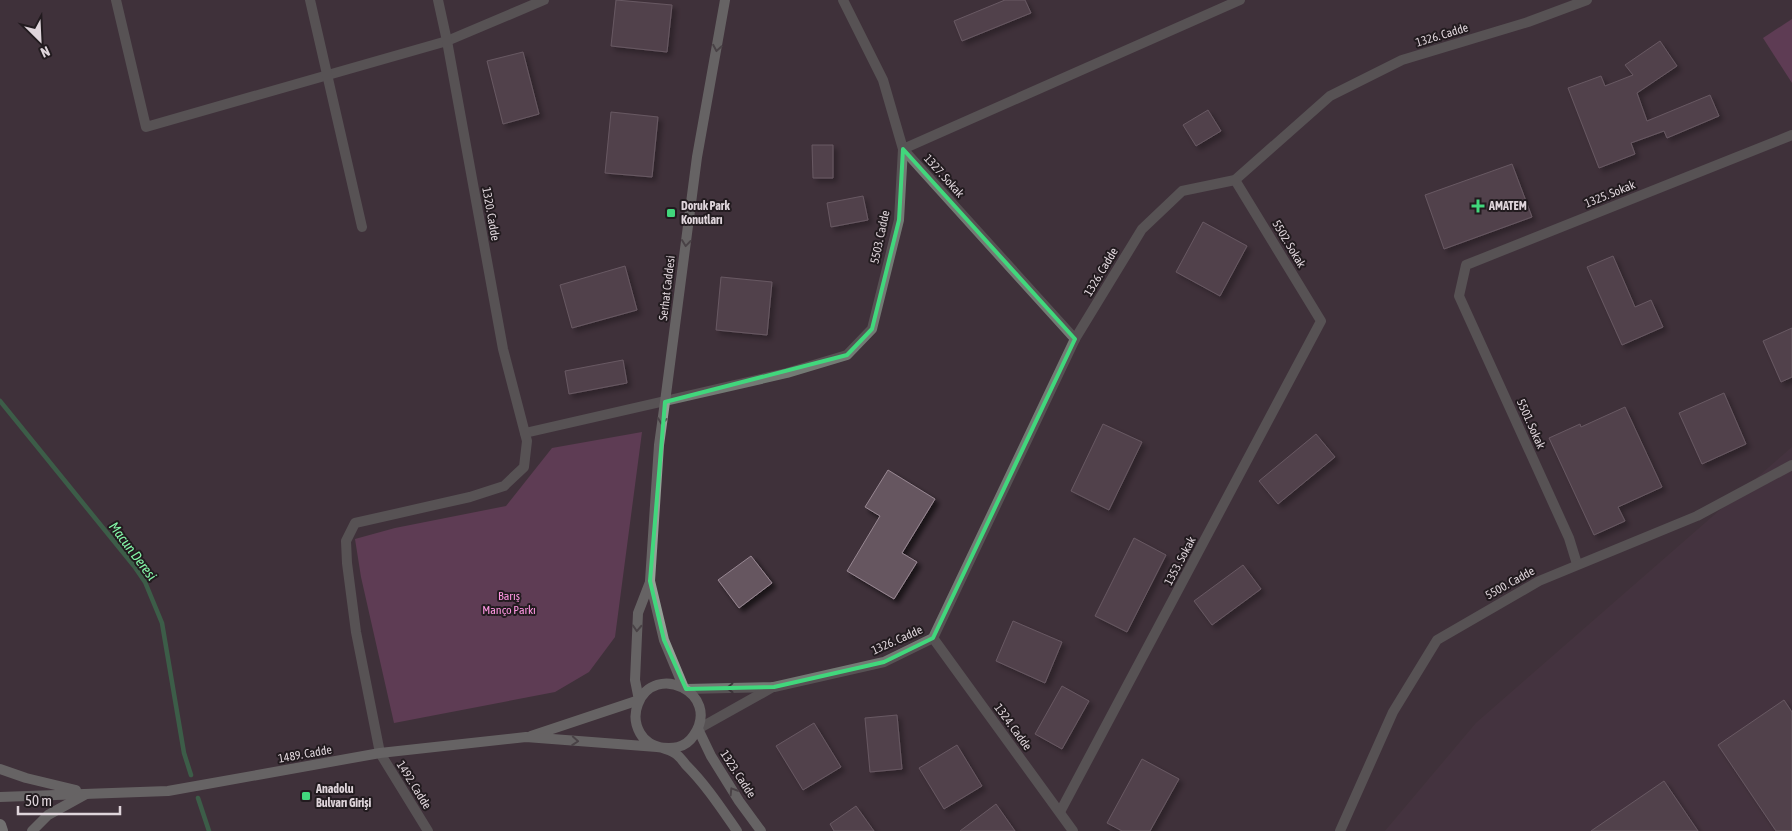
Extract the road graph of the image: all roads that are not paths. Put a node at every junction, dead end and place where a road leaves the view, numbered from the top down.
1 (116, 0) edge
2 (310, 0) edge
3 (438, 0) edge
4 (544, 0) edge
5 (725, 0) edge
6 (843, 0) edge
7 (1240, 0) edge
8 (1587, 0) edge
9 (447, 41) junction
10 (328, 76) junction
11 (1792, 135) edge
12 (903, 149) junction
13 (1235, 180) junction
14 (362, 227) dead end
15 (1459, 296) joint
16 (1321, 321) joint
17 (1075, 340) junction
18 (665, 402) junction
19 (524, 432) junction
20 (1792, 465) edge
21 (1577, 564) junction
22 (650, 581) junction
23 (933, 638) junction
24 (774, 687) junction
25 (685, 688) junction
26 (639, 700) junction
27 (698, 729) junction
28 (526, 737) junction
29 (657, 747) junction
30 (380, 753) junction
31 (0, 769) edge
32 (89, 793) junction
33 (0, 797) edge
34 (1060, 812) junction
35 (0, 825) edge
36 (2, 831) edge
37 (32, 831) edge
38 (428, 831) edge
39 (737, 831) edge
40 (761, 831) edge
41 (1073, 831) edge
42 (1340, 831) edge

1 - 10 street
2 - 10 street
3 - 9 street, 1320. Cadde
4 - 9 street
5 -> 18 main road, Serhat Caddesi
6 - 12 street, 1327. Sokak
7 - 12 street
8 - 13 street, 1326. Cadde
9 - 10 street
9 - 19 street, 1320. Cadde
10 - 14 street
11 - 15 street, 1325. Sokak
12 - 17 street, 1327. Sokak
12 - 18 street, 5503. Cadde
13 - 16 street, 5502. Sokak
13 - 17 street, 1326. Cadde
15 - 21 street, 5501. Sokak
16 - 34 street, 1353. Sokak
17 - 23 street, 1326. Cadde
18 - 19 street, 5503. Cadde
18 -> 22 main road, Serhat Caddesi
19 - 30 street, 1320. Cadde
20 - 21 street, 5500. Cadde
21 - 42 street, 5500. Cadde
22 - 25 main road
22 -> 26 main road
23 - 24 street, 1326. Cadde
23 - 34 street, 1324. Cadde
24 -> 25 street
24 - 27 street
25 - 26 main road
25 - 27 main road
26 - 28 main road, 1489. Cadde
26 - 29 main road
27 - 29 main road
40 -> 27 main road, 1323. Cadde
28 -> 29 main road, 1489. Cadde
28 - 30 main road, 1489. Cadde
29 - 39 main road
30 - 32 main road, 1489. Cadde
30 - 38 street, 1492. Cadde
31 - 32 main road, 1489. Cadde
32 - 33 main road, 1489. Cadde
32 - 37 main road
34 - 41 street, 1324. Cadde
35 - 36 main road

